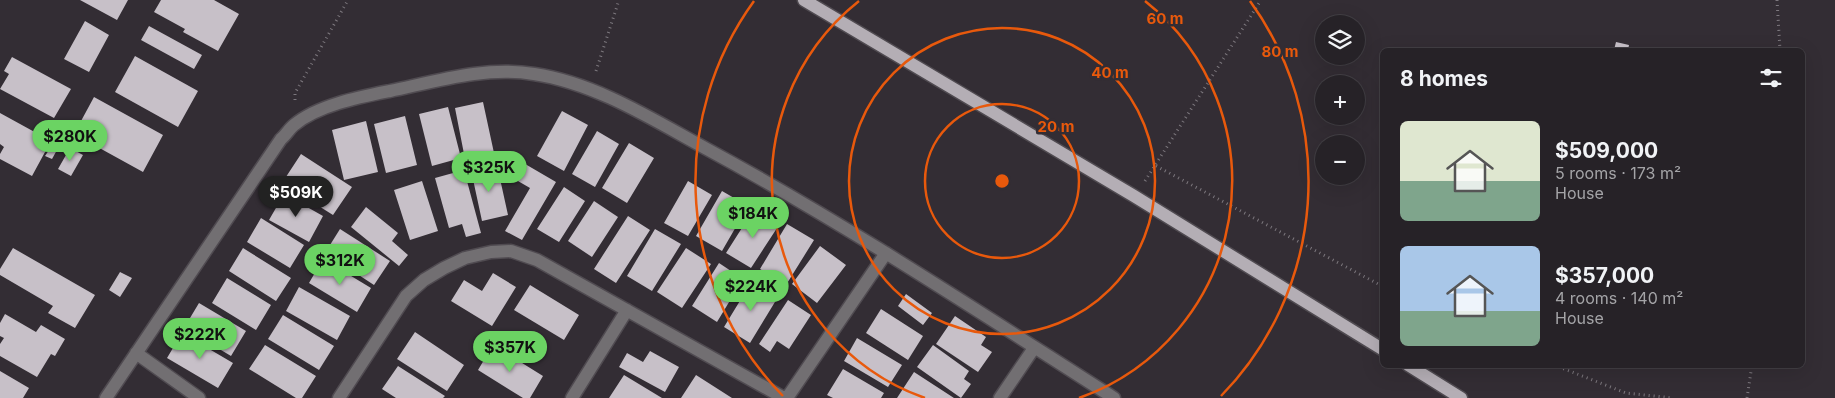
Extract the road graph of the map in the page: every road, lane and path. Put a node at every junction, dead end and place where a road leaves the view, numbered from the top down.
1 (348, 0) edge
2 (618, 0) edge
3 (804, 0) edge
4 (1261, 0) edge
5 (1777, 0) edge
6 (1780, 48) edge
7 (590, 89) junction
8 (293, 126) junction
9 (1156, 166) junction
10 (1134, 196) junction
11 (886, 253) junction
12 (1380, 285) edge
13 (627, 310) junction
14 (1034, 348) junction
15 (1380, 349) edge
16 (136, 353) junction
17 (1413, 368) edge
18 (1562, 368) edge
19 (1752, 368) edge
20 (106, 398) edge
21 (198, 398) edge
22 (339, 398) edge
23 (572, 398) edge
24 (785, 398) edge
25 (1000, 398) edge
26 (1114, 398) edge
27 (1461, 398) edge
28 (1673, 398) edge
29 (1747, 398) edge

1 - 8 path
2 - 7 path
3 - 10 main road
4 - 9 path
5 - 6 path
7 - 8 street
7 - 11 street
8 - 16 street
9 - 10 path
9 - 12 path
10 - 15 main road
11 - 14 street
11 - 24 street
13 - 22 street
13 - 23 street
13 - 24 street
14 - 25 street
14 - 26 street
16 - 20 street
16 - 21 street
17 - 27 main road
18 - 28 path
19 - 29 path

